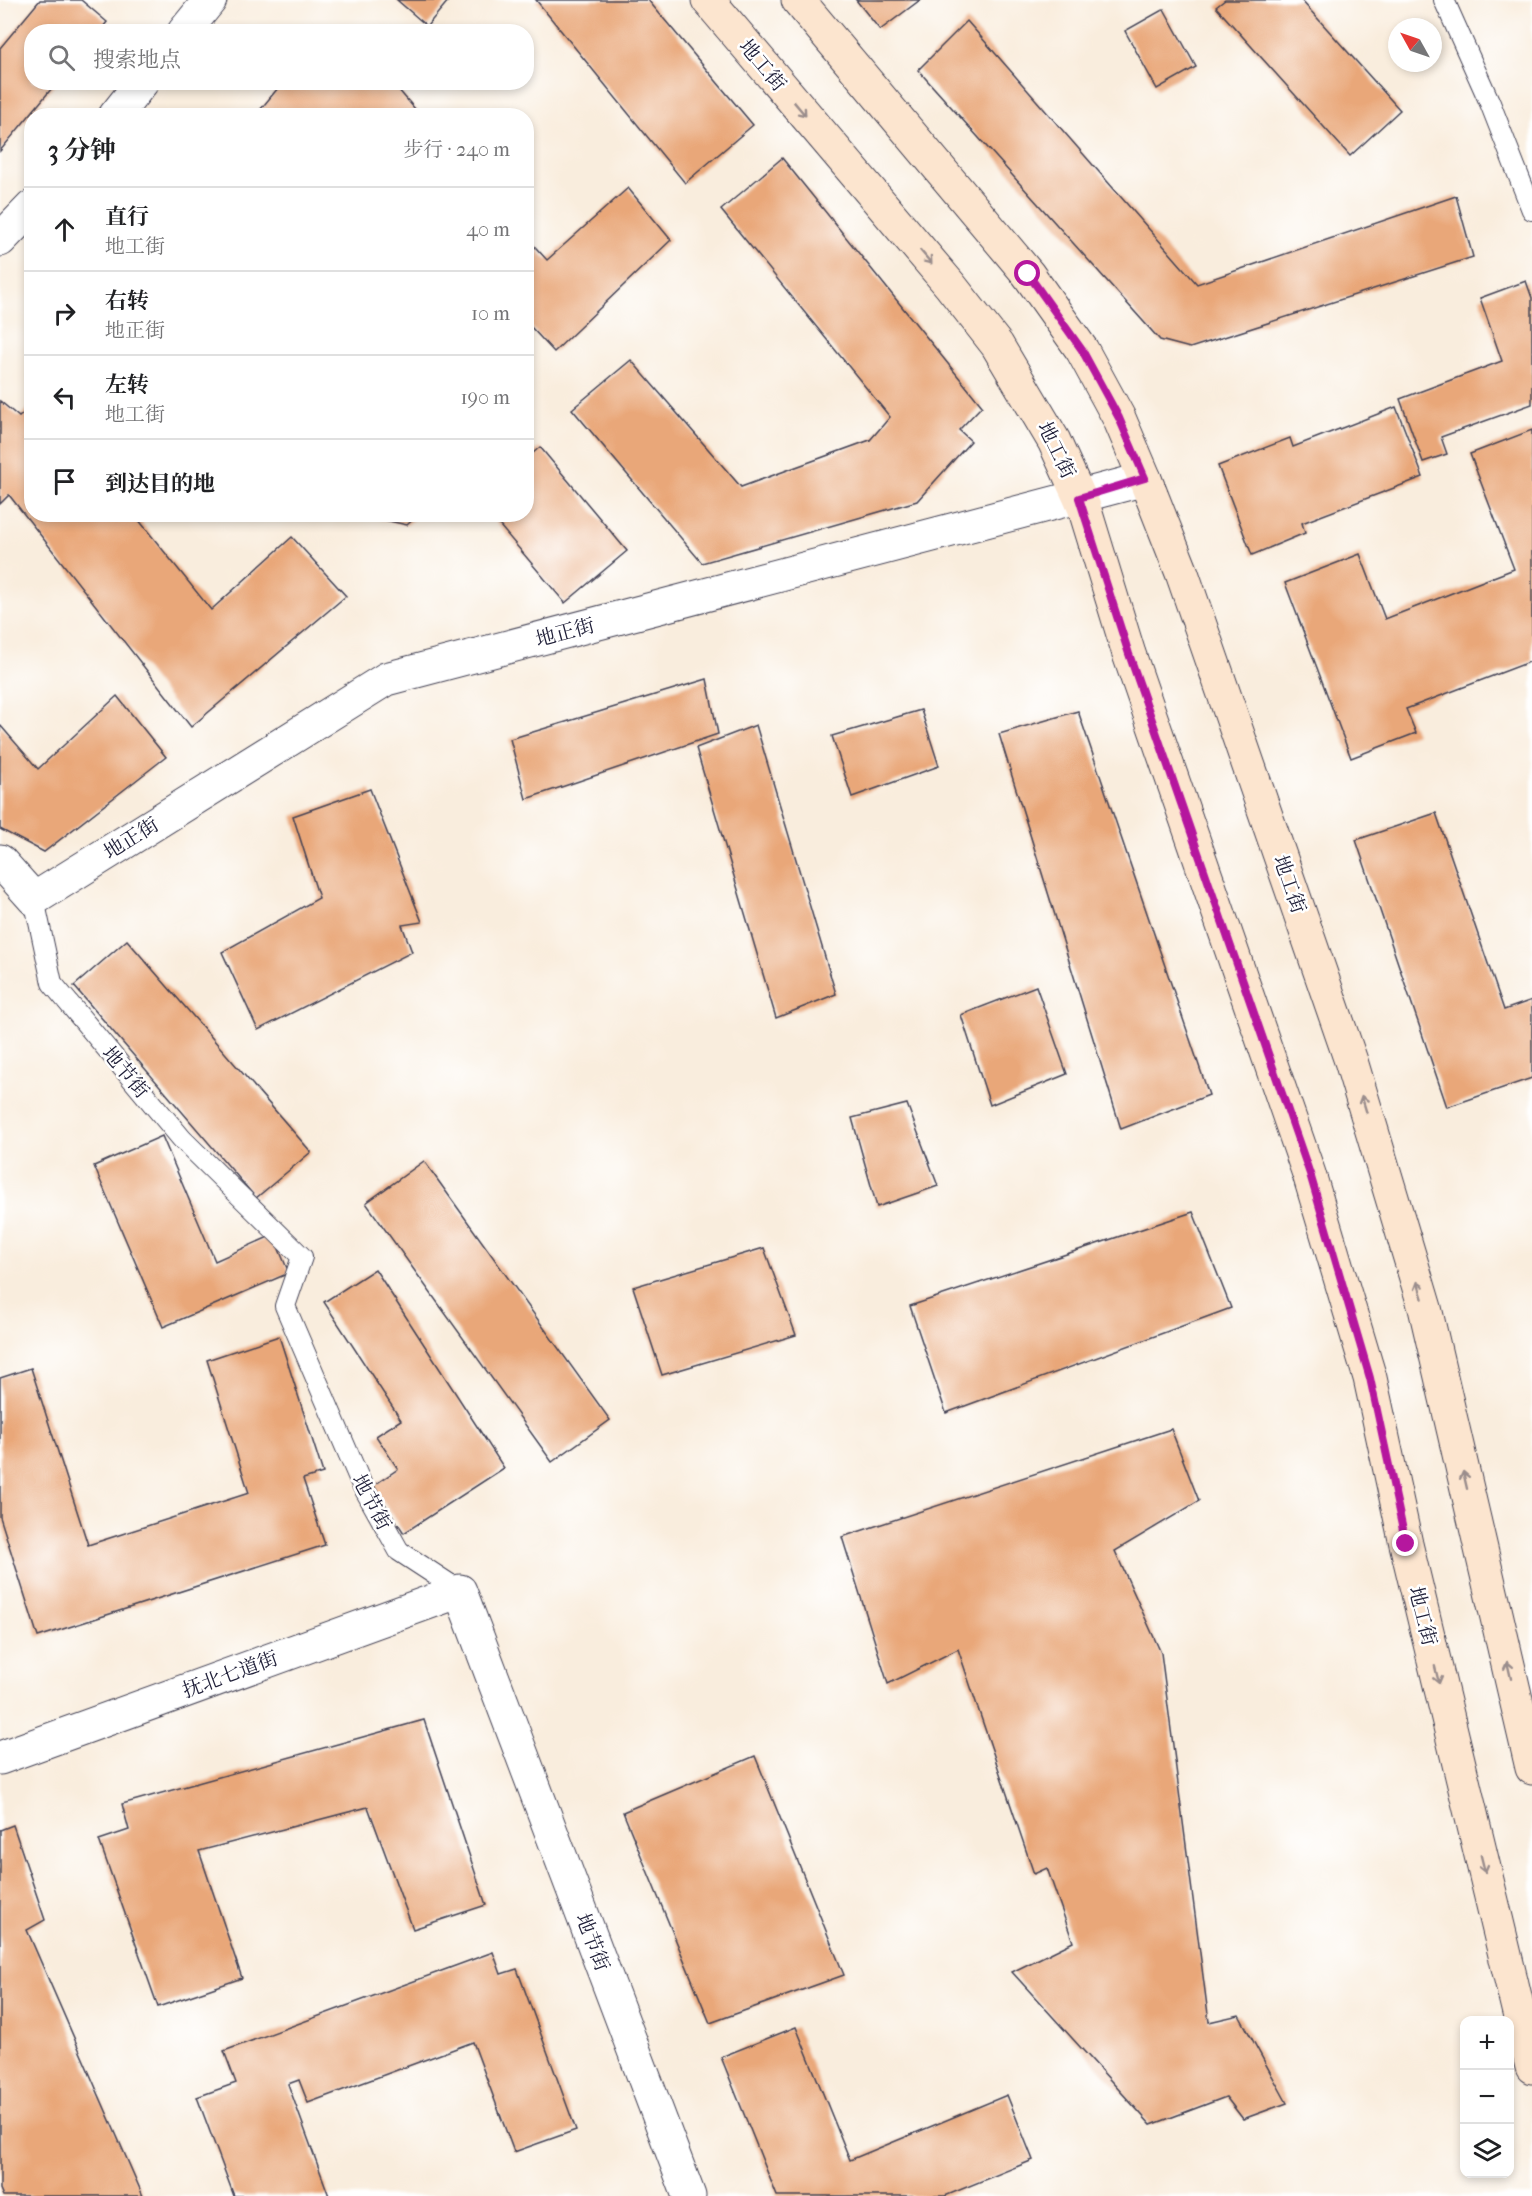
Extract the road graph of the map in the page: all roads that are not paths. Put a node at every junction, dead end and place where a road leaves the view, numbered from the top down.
1 (210, 0) edge
2 (708, 0) edge
3 (798, 0) edge
4 (1444, 0) edge
5 (190, 24) edge
6 (136, 90) edge
7 (121, 108) edge
8 (1532, 210) edge
9 (24, 215) edge
10 (0, 240) edge
11 (1145, 478) junction
12 (1079, 498) junction
13 (0, 861) edge
14 (34, 898) junction
15 (460, 1590) junction
16 (0, 1758) edge
17 (1532, 1768) edge
18 (1532, 2067) edge
19 (689, 2196) edge

1 - 5 street
2 -> 12 main road, 地工街
3 - 11 main road, 地工街
4 - 8 lane
6 - 7 street
9 - 10 street
11 - 12 street, 地正街
17 -> 11 main road, 地工街
12 - 14 street, 地正街
12 -> 18 main road, 地工街
13 - 14 street
14 - 15 lane, 地节街
15 - 16 street, 抚北七道街
15 - 19 street, 地节街

